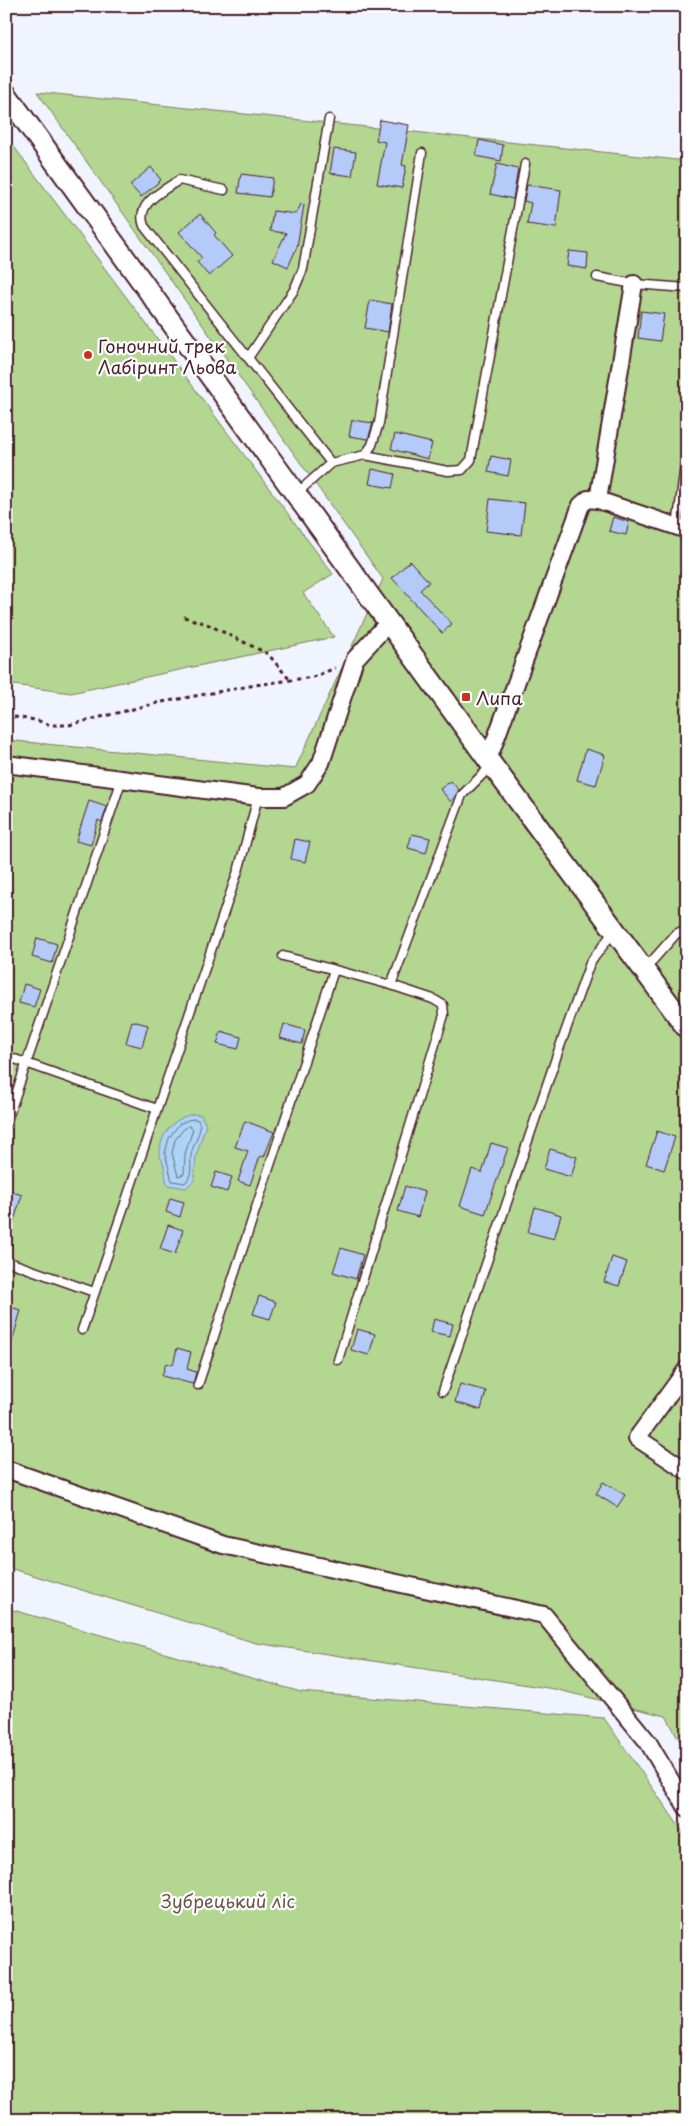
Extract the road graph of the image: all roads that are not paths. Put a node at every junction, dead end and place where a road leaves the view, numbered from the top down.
1 (6, 94) edge
2 (328, 119) dead end
3 (422, 152) dead end
4 (525, 164) dead end
5 (224, 190) dead end
6 (597, 277) dead end
7 (634, 284) junction
8 (687, 288) edge
9 (248, 358) junction
10 (687, 450) edge
11 (365, 454) junction
12 (331, 463) junction
13 (296, 494) junction
14 (598, 500) junction
15 (682, 528) edge
16 (389, 622) junction
17 (490, 762) junction
18 (6, 764) edge
19 (122, 779) junction
20 (258, 797) junction
21 (687, 928) edge
22 (614, 931) junction
23 (283, 956) dead end
24 (334, 970) junction
25 (643, 971) junction
26 (391, 985) junction
27 (687, 1028) edge
28 (6, 1056) edge
29 (27, 1063) junction
30 (157, 1109) junction
31 (6, 1124) edge
32 (6, 1260) edge
33 (94, 1292) junction
34 (82, 1330) dead end
35 (338, 1360) dead end
36 (687, 1369) edge
37 (198, 1385) dead end
38 (443, 1391) dead end
39 (6, 1470) edge
40 (687, 1471) edge
41 (687, 1808) edge

1 - 13 street
2 - 9 lane
3 - 11 lane
4 - 11 lane
5 - 9 lane
6 - 7 lane
7 - 8 lane
7 - 14 street
9 - 12 lane
10 - 15 lane
11 - 12 lane
12 - 13 lane
13 - 16 street
14 - 15 street
14 - 17 street
16 - 17 street
16 - 20 street
17 - 22 street
17 - 26 lane
18 - 19 street
19 - 20 street
19 - 29 lane
20 - 30 lane
21 - 25 lane
22 - 25 street
22 - 38 lane
23 - 24 lane
24 - 26 lane
24 - 37 lane
25 - 27 street
26 - 35 lane
28 - 29 lane
29 - 30 lane
29 - 31 lane
30 - 33 lane
32 - 33 lane
33 - 34 lane
36 - 40 street
39 - 41 street

